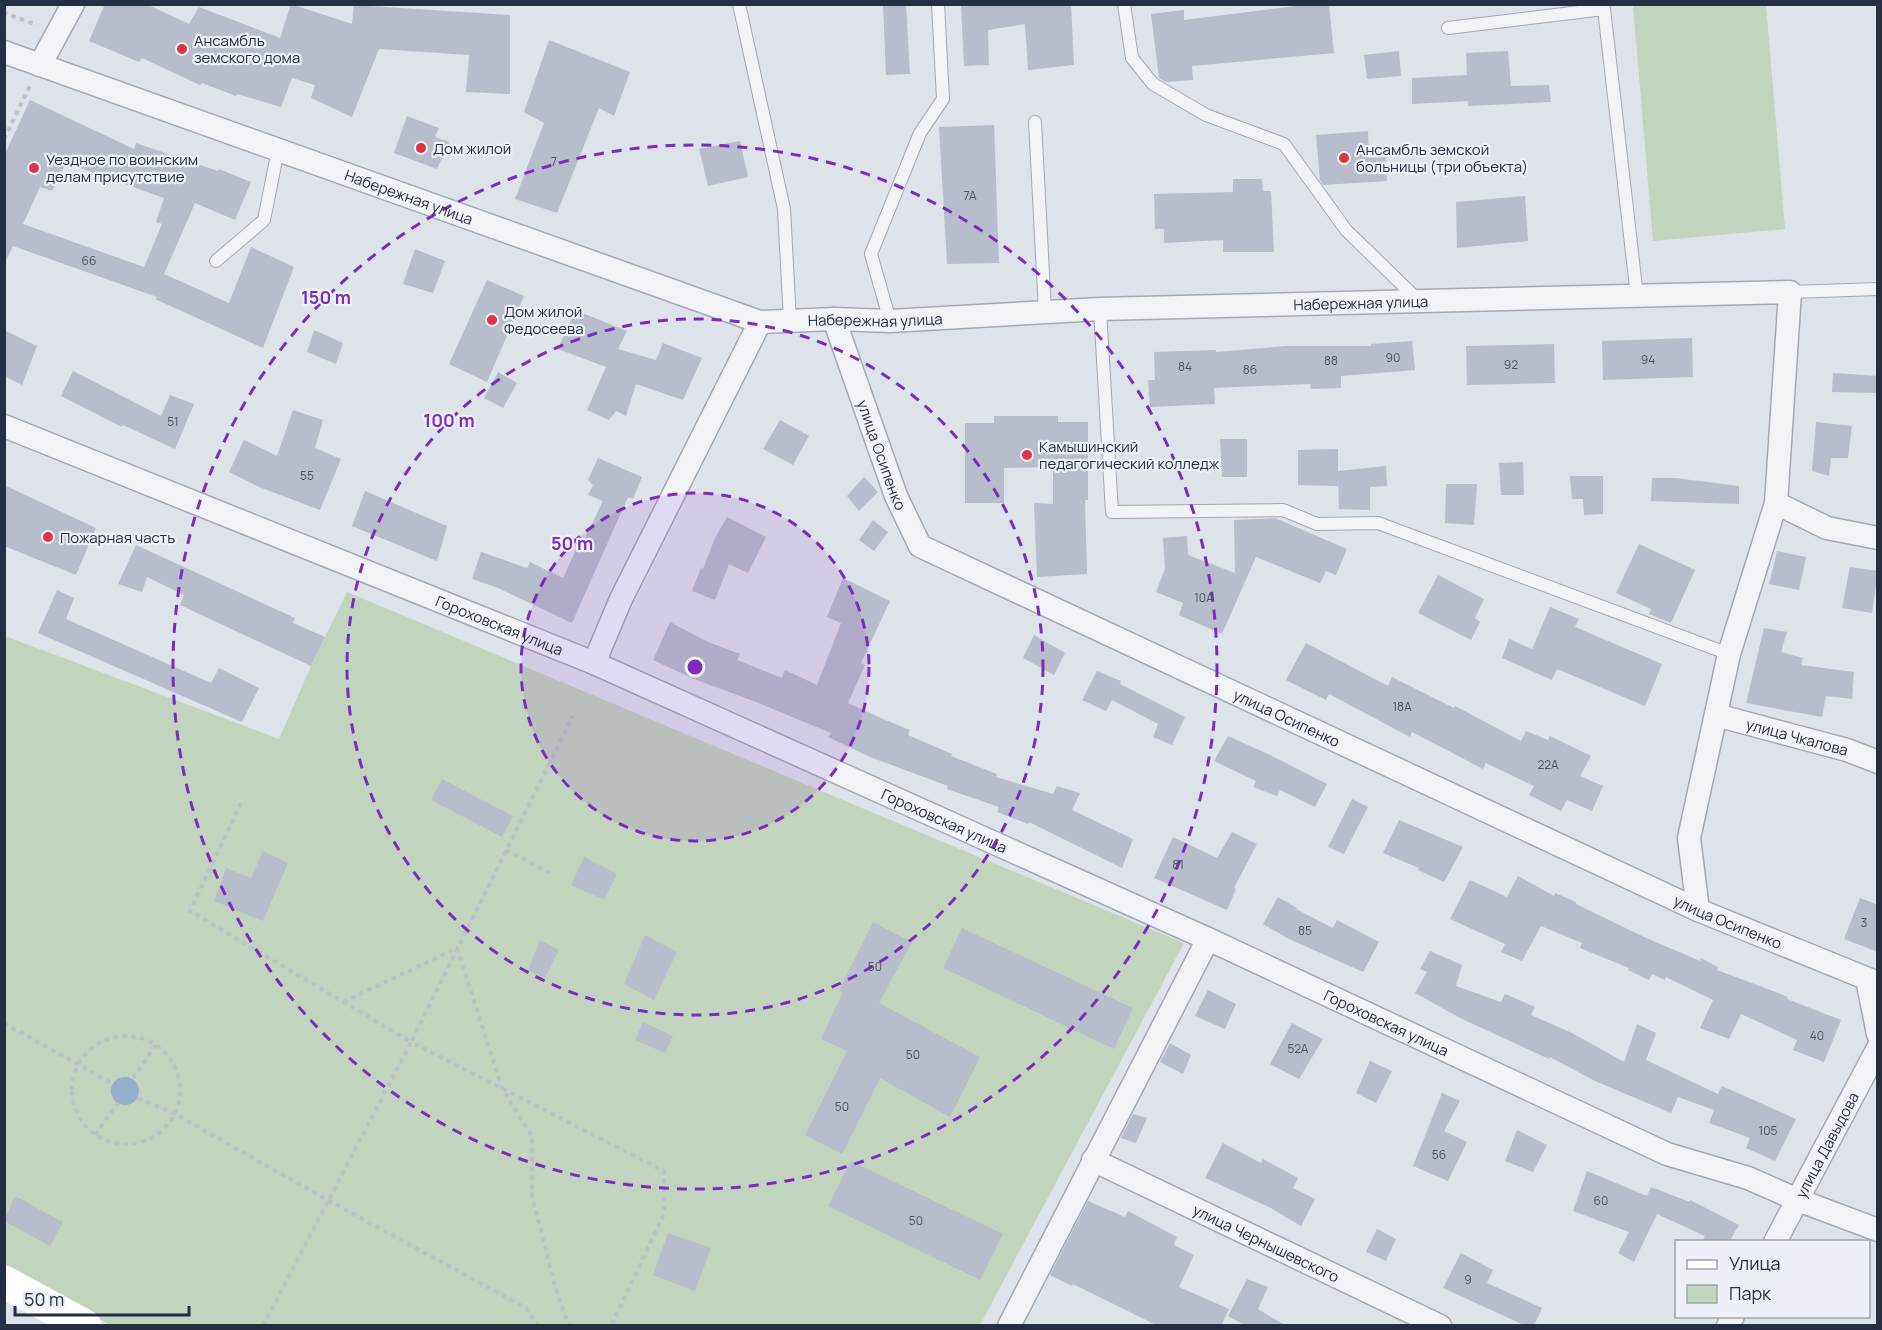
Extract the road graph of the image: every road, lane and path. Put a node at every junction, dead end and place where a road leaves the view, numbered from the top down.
1 (73, 4) edge
2 (739, 4) edge
3 (938, 4) edge
4 (1125, 4) edge
5 (4, 11) edge
6 (1448, 28) dead end
7 (58, 33) junction
8 (6, 55) edge
9 (40, 65) junction
10 (1035, 122) dead end
11 (4, 139) edge
12 (278, 150) junction
13 (216, 261) dead end
14 (1878, 289) edge
15 (1790, 292) junction
16 (1637, 296) junction
17 (1419, 301) junction
18 (1100, 309) junction
19 (1045, 311) junction
20 (834, 319) junction
21 (790, 321) junction
22 (890, 321) junction
23 (760, 322) junction
24 (4, 426) edge
25 (1776, 503) junction
26 (1878, 538) edge
27 (1729, 654) junction
28 (594, 663) junction
29 (1716, 715) junction
30 (573, 716) dead end
31 (1878, 762) edge
32 (241, 803) dead end
33 (506, 850) junction
34 (552, 874) dead end
35 (1698, 910) junction
36 (1208, 939) junction
37 (457, 948) junction
38 (1872, 981) edge
39 (343, 1002) dead end
40 (4, 1023) edge
41 (1878, 1034) edge
42 (411, 1042) junction
43 (156, 1045) junction
44 (1878, 1048) edge
45 (77, 1065) junction
46 (133, 1078) dead end
47 (113, 1084) dead end
48 (502, 1088) junction
49 (138, 1098) dead end
50 (118, 1103) dead end
51 (175, 1114) junction
52 (95, 1135) junction
53 (1093, 1160) junction
54 (328, 1200) junction
55 (1798, 1200) junction
56 (1878, 1230) edge
57 (1776, 1240) edge
58 (4, 1282) edge
59 (84, 1326) edge
60 (263, 1326) edge
61 (538, 1326) edge
62 (569, 1326) edge
63 (612, 1326) edge
64 (1009, 1326) edge
65 (1440, 1326) edge

1 - 7 street
2 - 21 lane
3 - 22 lane
4 - 17 lane
5 - 7 path
6 - 16 lane
7 - 9 street
8 - 9 street, Набережная улица
9 - 11 path
9 - 12 street, Набережная улица
10 - 19 lane
12 - 13 lane
12 - 23 street, Набережная улица
14 - 15 lane
15 - 16 street, Набережная улица
15 - 25 street
16 - 17 street, Набережная улица
17 - 18 street, Набережная улица
18 - 19 street, Набережная улица
18 - 27 lane
19 - 22 street, Набережная улица
20 - 21 street, Набережная улица
20 - 22 street, Набережная улица
20 - 35 street, улица Осипенко
21 - 23 street, Набережная улица
23 - 28 street
24 - 28 street, Гороховская улица
25 - 26 street
25 - 27 street
27 - 29 street
28 - 36 street, Гороховская улица
29 - 31 street, улица Чкалова
29 - 35 street
30 - 33 path
32 - 42 path
33 - 34 path
33 - 37 path
35 - 38 street, улица Осипенко
36 - 53 street
36 - 55 street, Гороховская улица
37 - 39 path
37 - 42 path
37 - 48 path
38 - 41 street
40 - 45 path
42 - 48 path
42 - 54 path
43 - 45 path
43 - 46 path
43 - 51 path
44 - 55 street, улица Давыдова
45 - 47 path
45 - 52 path
48 - 62 path
48 - 63 path
49 - 51 path
50 - 52 path
51 - 52 path
51 - 54 path
53 - 64 street
53 - 65 street, улица Чернышевского
54 - 60 path
54 - 61 path
55 - 56 street, Гороховская улица
55 - 57 street, улица Давыдова
58 - 59 street

